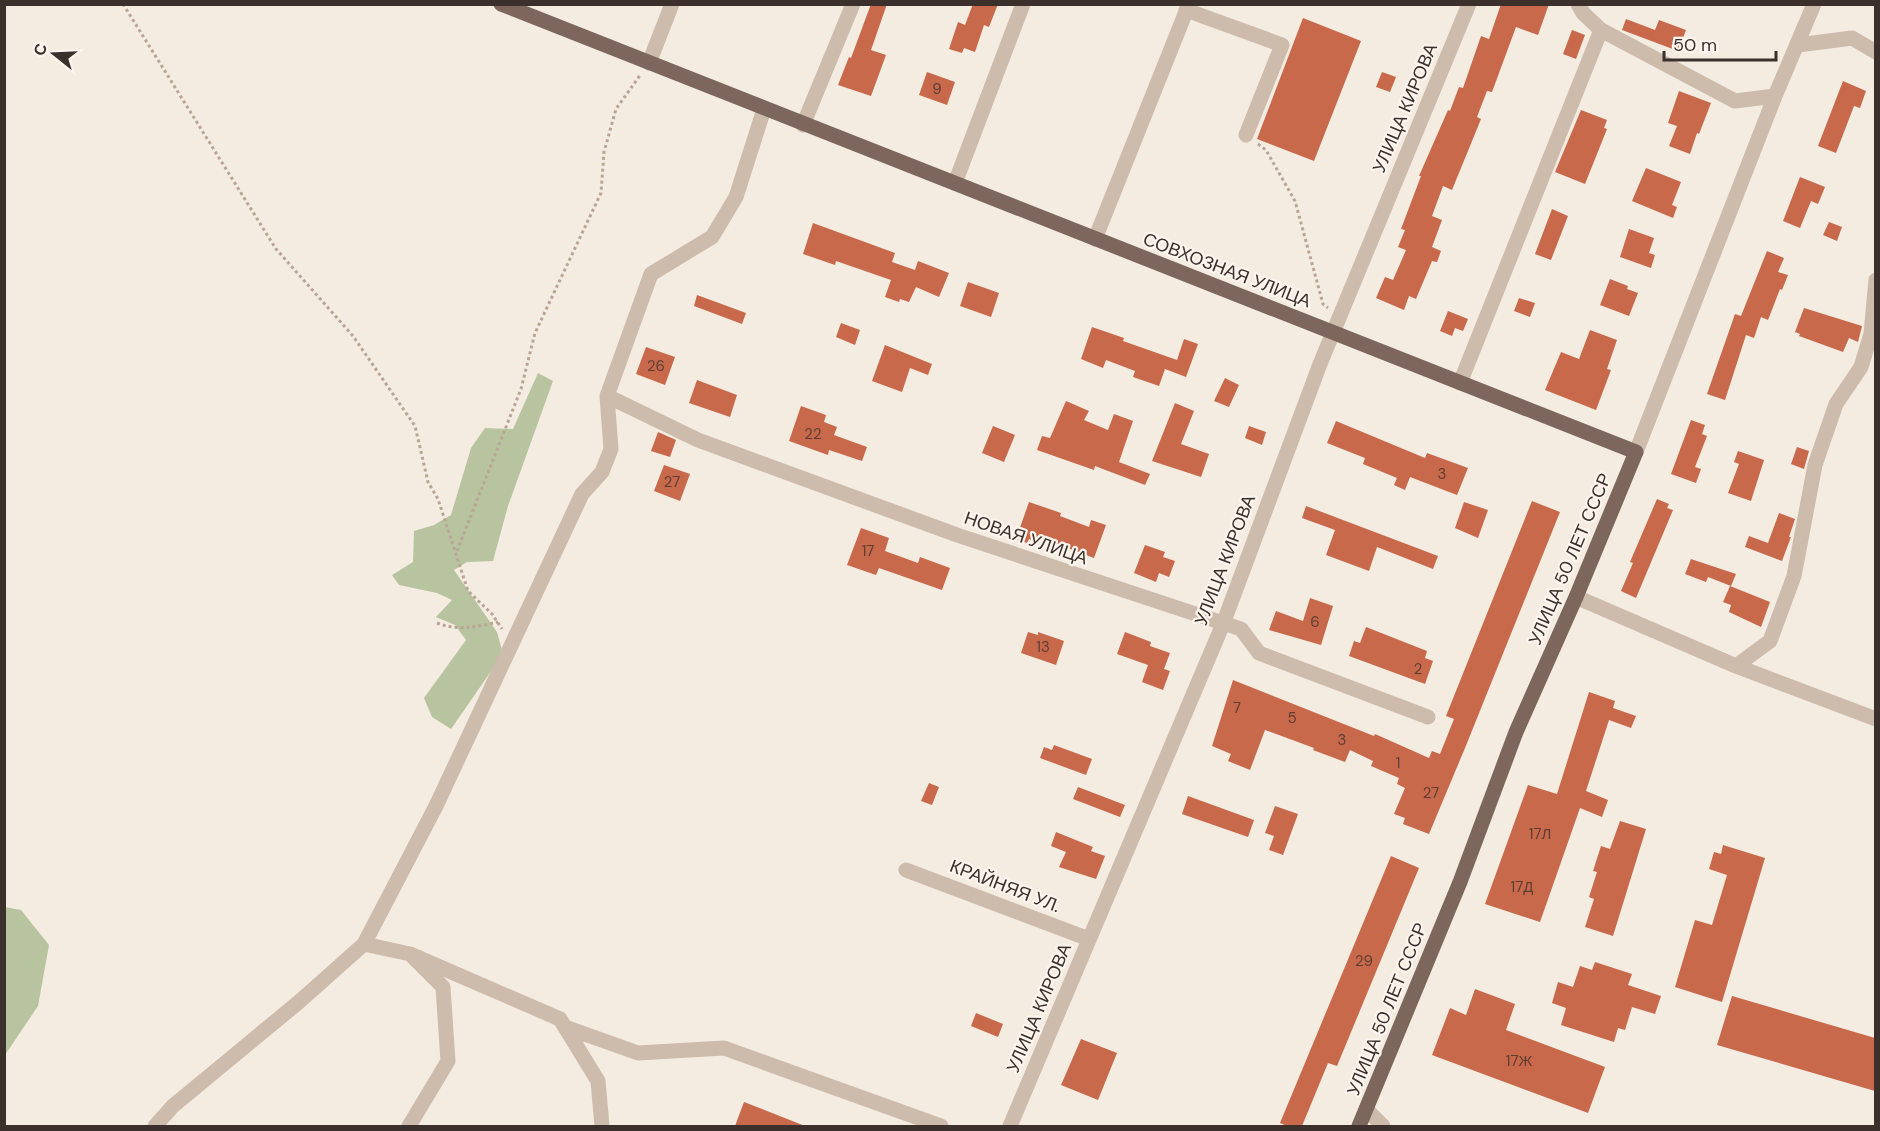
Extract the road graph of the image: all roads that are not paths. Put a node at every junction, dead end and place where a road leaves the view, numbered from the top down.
1 (501, 4) edge
2 (672, 4) edge
3 (853, 4) edge
4 (1023, 4) edge
5 (1470, 4) edge
6 (1814, 4) edge
7 (1583, 7) edge
8 (1187, 8) edge
9 (1601, 30) junction
10 (1798, 45) junction
11 (1875, 52) edge
12 (649, 63) junction
13 (1775, 96) junction
14 (764, 109) junction
15 (803, 125) junction
16 (1246, 135) road end
17 (955, 183) junction
18 (1095, 239) junction
19 (1875, 280) edge
20 (1333, 332) junction
21 (1460, 383) junction
22 (607, 396) junction
23 (1636, 452) junction
24 (1576, 597) junction
25 (1223, 624) junction
26 (1736, 666) junction
27 (1428, 717) dead end
28 (1875, 719) edge
29 (906, 870) dead end
30 (1089, 939) junction
31 (364, 944) junction
32 (410, 954) junction
33 (565, 1027) junction
34 (1366, 1109) junction
35 (155, 1126) edge
36 (410, 1126) edge
37 (602, 1126) edge
38 (941, 1126) edge
39 (1010, 1126) edge
40 (1359, 1126) edge
41 (1383, 1126) edge

1 - 12 main road, СОВХОЗНАЯ УЛИЦА
2 - 12 street
3 - 15 street
4 - 17 street
5 - 20 street, УЛИЦА КИРОВА
6 - 10 street, УЛИЦА 50 ЛЕТ СССР
7 - 9 street
8 - 16 street
8 - 18 street
9 - 13 street
9 - 21 street
10 - 11 street
10 - 13 street, УЛИЦА 50 ЛЕТ СССР
12 - 14 main road, СОВХОЗНАЯ УЛИЦА
13 - 23 street, УЛИЦА 50 ЛЕТ СССР
14 - 15 main road, СОВХОЗНАЯ УЛИЦА
14 - 22 street
15 - 17 main road, СОВХОЗНАЯ УЛИЦА
17 - 18 main road, СОВХОЗНАЯ УЛИЦА
18 - 20 main road, СОВХОЗНАЯ УЛИЦА
19 - 26 street
20 - 21 main road, СОВХОЗНАЯ УЛИЦА
20 - 25 street, УЛИЦА КИРОВА
21 - 23 main road, СОВХОЗНАЯ УЛИЦА
22 - 25 street, НОВАЯ УЛИЦА
22 - 31 street
23 - 24 main road, УЛИЦА 50 ЛЕТ СССР
24 - 26 street
24 - 34 main road, УЛИЦА 50 ЛЕТ СССР
25 - 27 street, НОВАЯ УЛИЦА
25 - 30 street, УЛИЦА КИРОВА
26 - 28 street
29 - 30 street, КРАЙНЯЯ УЛ.
30 - 39 street, УЛИЦА КИРОВА
31 - 32 street
31 - 35 street
32 - 33 street
32 - 36 street
33 - 37 street
33 - 38 street
34 - 40 main road, УЛИЦА 50 ЛЕТ СССР
34 - 41 street

